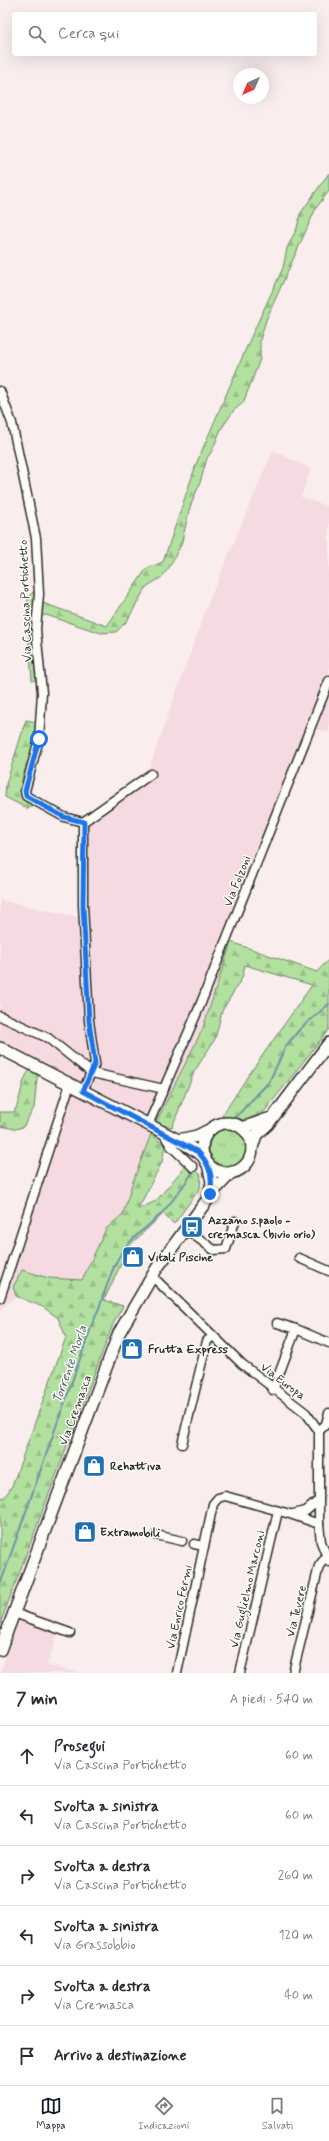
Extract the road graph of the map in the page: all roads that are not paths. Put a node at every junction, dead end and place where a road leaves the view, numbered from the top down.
1 (0, 391) edge
2 (329, 681) edge
3 (151, 774) dead end
4 (84, 822) junction
5 (0, 1016) edge
6 (329, 1043) edge
7 (0, 1048) edge
8 (92, 1073) junction
9 (70, 1084) junction
10 (164, 1089) junction
11 (83, 1091) junction
12 (271, 1118) junction
13 (148, 1125) junction
14 (242, 1128) junction
15 (212, 1129) junction
16 (163, 1133) junction
17 (178, 1140) junction
18 (252, 1148) junction
19 (206, 1161) junction
20 (193, 1167) dead end
21 (232, 1172) junction
22 (208, 1200) junction
23 (235, 1221) dead end
24 (186, 1229) junction
25 (300, 1258) dead end
26 (329, 1271) edge
27 (152, 1276) junction
28 (3, 1285) edge
29 (0, 1298) edge
30 (276, 1323) dead end
31 (296, 1329) junction
32 (213, 1336) junction
33 (329, 1342) edge
34 (273, 1390) junction
35 (329, 1413) edge
36 (328, 1424) edge
37 (319, 1431) junction
38 (182, 1444) dead end
39 (319, 1500) junction
40 (278, 1511) junction
41 (290, 1514) junction
42 (319, 1524) junction
43 (156, 1535) dead end
44 (182, 1541) dead end
45 (194, 1544) dead end
46 (204, 1546) junction
47 (327, 1560) edge
48 (14, 1613) junction
49 (70, 1633) dead end
50 (0, 1650) edge
51 (177, 1673) edge
52 (240, 1673) edge
53 (293, 1673) edge

1 - 4 street, Via Cascina Portichetto
2 - 10 street, Via Folzoni
3 - 4 street
4 - 8 street
5 - 8 street
6 - 12 main road
7 - 9 main road
8 - 10 street
8 - 11 street
9 - 11 main road
9 - 28 street
10 - 13 street, Via Folzoni
11 - 13 main road
12 - 14 main road
12 - 18 main road
13 - 16 main road
14 - 15 main road
14 - 18 main road
15 - 17 main road
15 - 19 main road
16 - 17 main road
16 - 20 street
17 - 19 main road
18 - 21 main road
19 - 21 main road
19 - 22 main road, Via Cremasca
21 - 22 main road, Via Cremasca
22 - 24 main road, Via Cremasca
23 - 24 street
24 - 27 main road, Via Cremasca
25 - 26 street
27 - 32 street, Via Europa
27 - 48 main road, Via Cremasca
28 - 29 street
30 - 31 street
31 - 33 street
31 - 34 street
32 - 34 street, Via Europa
32 - 38 street
34 - 37 street, Via Europa
35 - 36 street
36 - 37 street
37 - 39 street
39 - 41 street
39 - 42 street
40 - 41 street, Via Enrico Fermi
40 - 46 street, Via Enrico Fermi
40 - 52 street, Via Guglielmo Marconi
41 - 42 street, Via Enrico Fermi
42 - 47 street
43 - 44 street
45 - 46 street
46 - 51 street, Via Enrico Fermi
47 - 53 street, Via Tevere
48 - 49 street
48 - 50 main road, Via Cremasca

